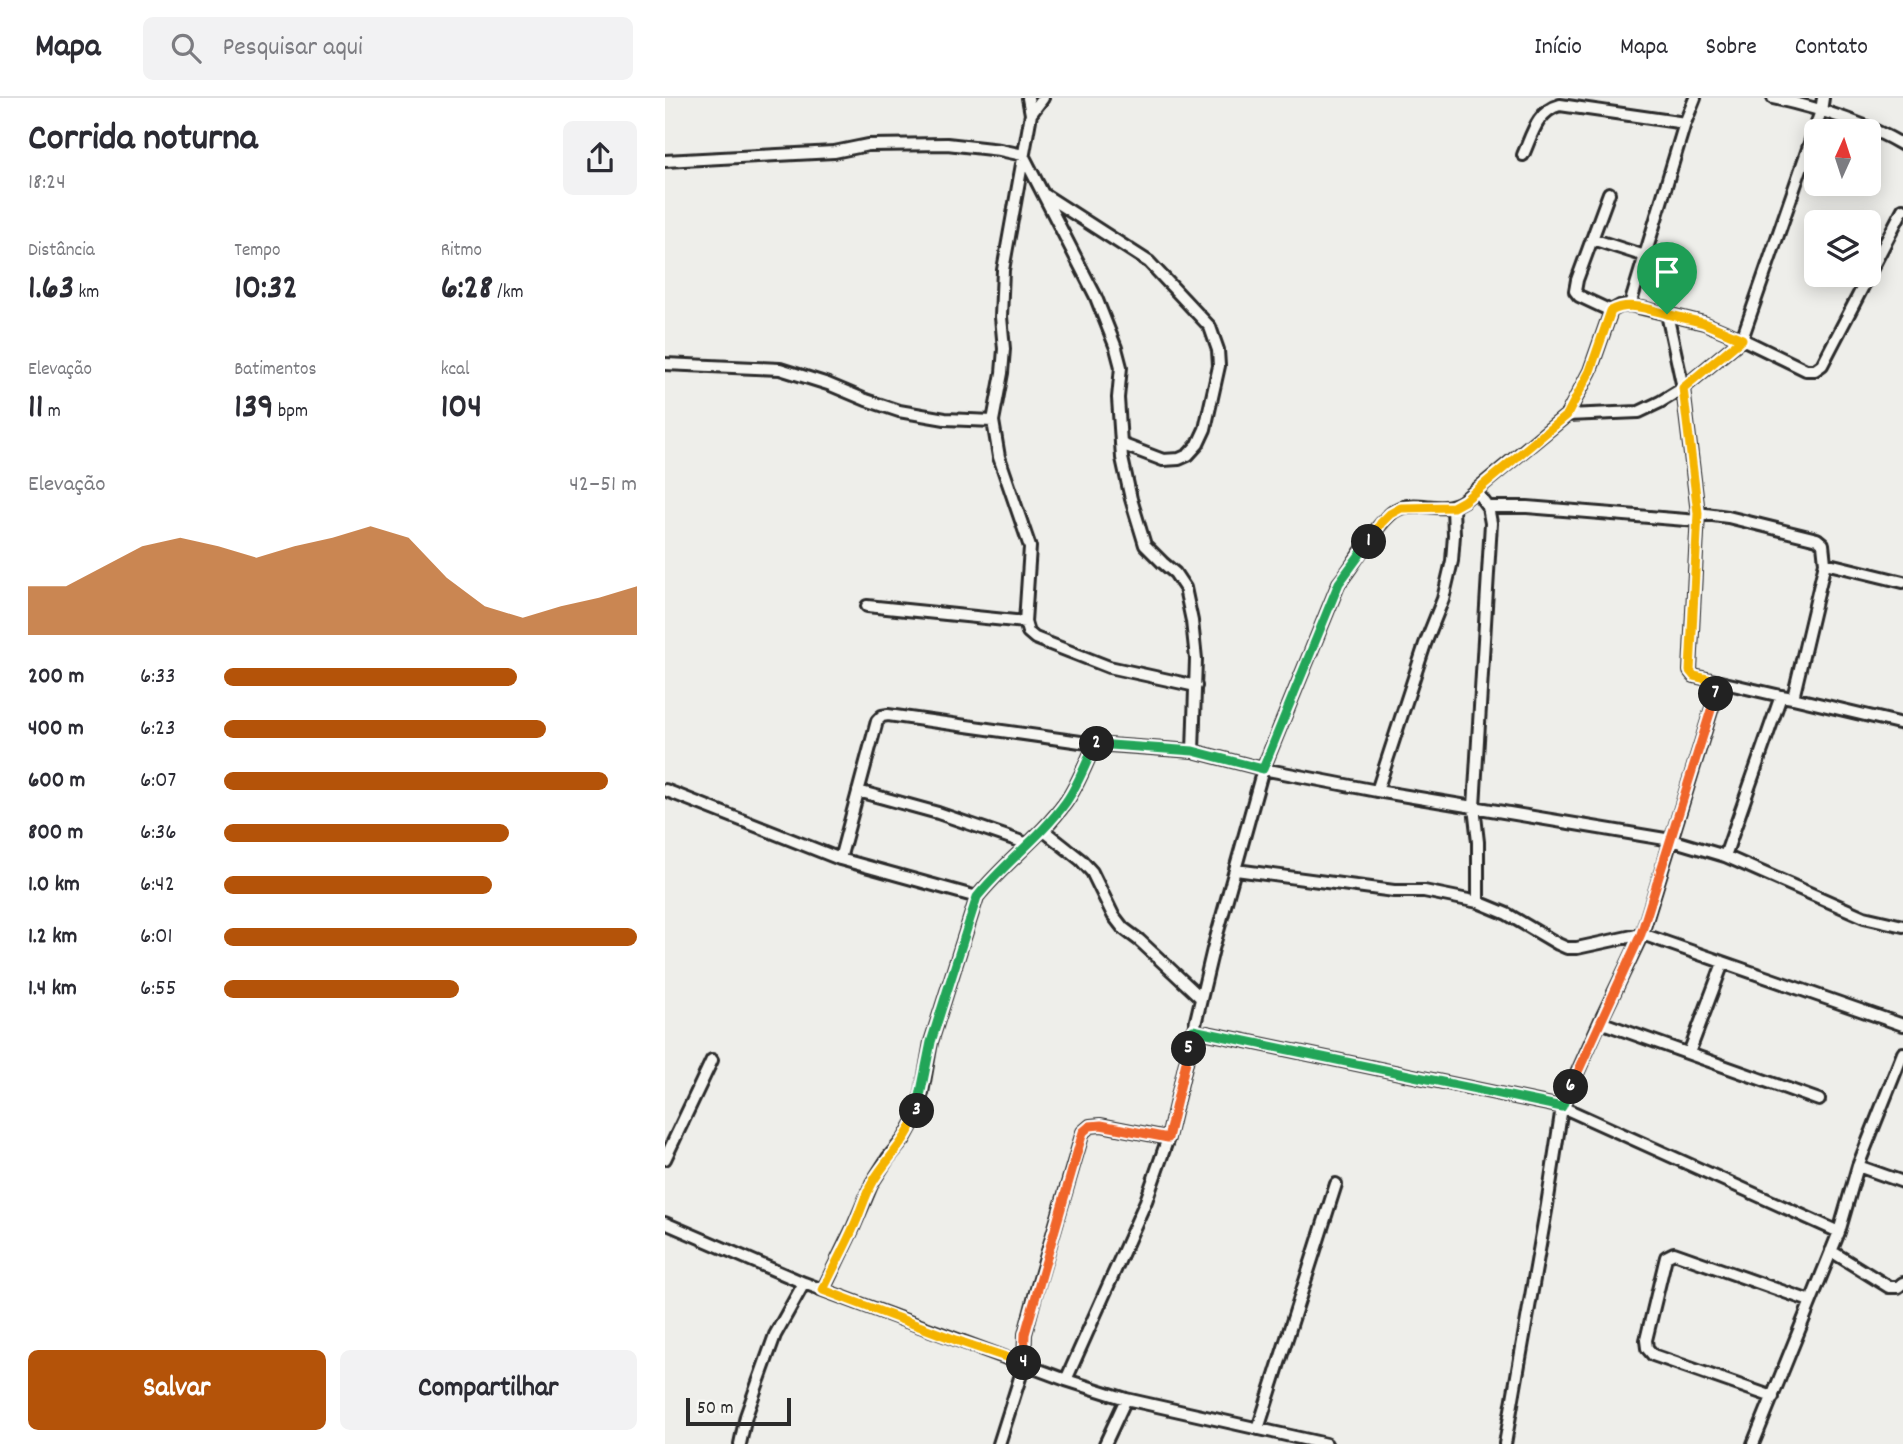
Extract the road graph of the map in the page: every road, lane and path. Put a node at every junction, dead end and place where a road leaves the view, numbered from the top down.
1 (1028, 98) edge
2 (1043, 98) edge
3 (1695, 98) edge
4 (1773, 98) edge
5 (1823, 98) edge
6 (1821, 111) junction
7 (1031, 114) junction
8 (1685, 123) junction
9 (1903, 145) edge
10 (1023, 155) junction
11 (1523, 155) dead end
12 (665, 161) edge
13 (1042, 193) junction
14 (1609, 193) dead end
15 (1903, 209) edge
16 (1592, 239) junction
17 (1881, 251) edge
18 (1645, 256) junction
19 (1862, 287) edge
20 (1630, 305) junction
21 (1611, 311) junction
22 (1667, 314) junction
23 (1742, 339) junction
24 (665, 364) edge
25 (1683, 388) junction
26 (1567, 415) junction
27 (993, 421) junction
28 (1121, 444) junction
29 (1476, 491) junction
30 (1453, 507) junction
31 (1488, 508) junction
32 (1698, 517) junction
33 (1825, 563) junction
34 (1903, 582) edge
35 (867, 606) dead end
36 (1025, 622) junction
37 (1720, 682) junction
38 (1196, 686) junction
39 (1781, 696) junction
40 (1793, 698) junction
41 (1903, 724) edge
42 (1095, 744) junction
43 (1193, 751) junction
44 (1263, 769) junction
45 (665, 790) edge
46 (859, 791) junction
47 (1377, 791) junction
48 (1474, 807) junction
49 (1043, 830) junction
50 (1671, 839) junction
51 (1028, 844) junction
52 (1725, 856) junction
53 (840, 859) junction
54 (1236, 870) junction
55 (977, 897) junction
56 (1478, 902) junction
57 (1903, 926) edge
58 (1641, 934) junction
59 (1723, 963) junction
60 (1201, 998) junction
61 (1600, 1022) junction
62 (1903, 1025) edge
63 (1193, 1030) junction
64 (1689, 1053) junction
65 (1903, 1053) edge
66 (712, 1060) dead end
67 (1819, 1100) dead end
68 (1562, 1107) junction
69 (1168, 1138) junction
70 (667, 1151) edge
71 (1858, 1166) junction
72 (1903, 1182) edge
73 (1336, 1184) dead end
74 (665, 1223) edge
75 (1839, 1232) junction
76 (1831, 1251) junction
77 (804, 1283) junction
78 (1903, 1283) edge
79 (823, 1290) junction
80 (1810, 1301) junction
81 (1024, 1365) junction
82 (1066, 1380) junction
83 (1773, 1397) junction
84 (1126, 1399) junction
85 (1258, 1429) junction
86 (740, 1444) edge
87 (999, 1444) edge
88 (1105, 1444) edge
89 (1326, 1444) edge
90 (1505, 1444) edge
91 (1753, 1444) edge

1 - 7 street
2 - 7 street
3 - 8 street
4 - 6 street
5 - 6 street
6 - 9 street
6 - 23 street
7 - 10 street
8 - 11 street
8 - 18 street
10 - 12 street
10 - 13 street
10 - 27 street
13 - 28 street
13 - 28 street
14 - 16 street
15 - 17 street
16 - 18 street
16 - 21 street
18 - 20 street
19 - 23 street
20 - 21 street
20 - 22 street
21 - 26 street
22 - 23 street
22 - 25 street
23 - 25 street
24 - 27 street
25 - 26 street
25 - 32 street
26 - 29 street
27 - 36 street
28 - 38 street
29 - 30 street
29 - 31 street
30 - 44 street
30 - 47 street
31 - 32 street
31 - 48 street
32 - 33 street
32 - 37 street
33 - 34 street
33 - 40 street
35 - 36 street
36 - 38 street
37 - 39 street
37 - 50 street
38 - 43 street
39 - 40 street
39 - 52 street
40 - 41 street
42 - 43 street
42 - 46 street
42 - 49 street
43 - 44 street
44 - 47 street
44 - 54 street
45 - 53 street
46 - 51 street
46 - 53 street
47 - 48 street
48 - 50 street
48 - 56 street
49 - 51 street
49 - 60 street
50 - 52 street
50 - 58 street
51 - 55 street
52 - 57 street
53 - 55 street
54 - 56 street
54 - 60 street
55 - 79 street
56 - 58 street
58 - 59 street
58 - 61 street
59 - 62 street
59 - 64 street
60 - 63 street
61 - 64 street
61 - 68 street
63 - 68 street
63 - 69 street
64 - 67 street
65 - 71 street
66 - 70 street
68 - 75 street
68 - 90 street
69 - 81 street
69 - 82 street
71 - 72 street
71 - 75 street
73 - 85 street
74 - 77 street
75 - 76 street
76 - 78 street
76 - 80 street
77 - 79 street
77 - 86 street
79 - 81 street
80 - 83 street
80 - 83 street
81 - 82 street
81 - 87 street
82 - 84 street
83 - 91 street
84 - 85 street
84 - 88 street
85 - 89 street

